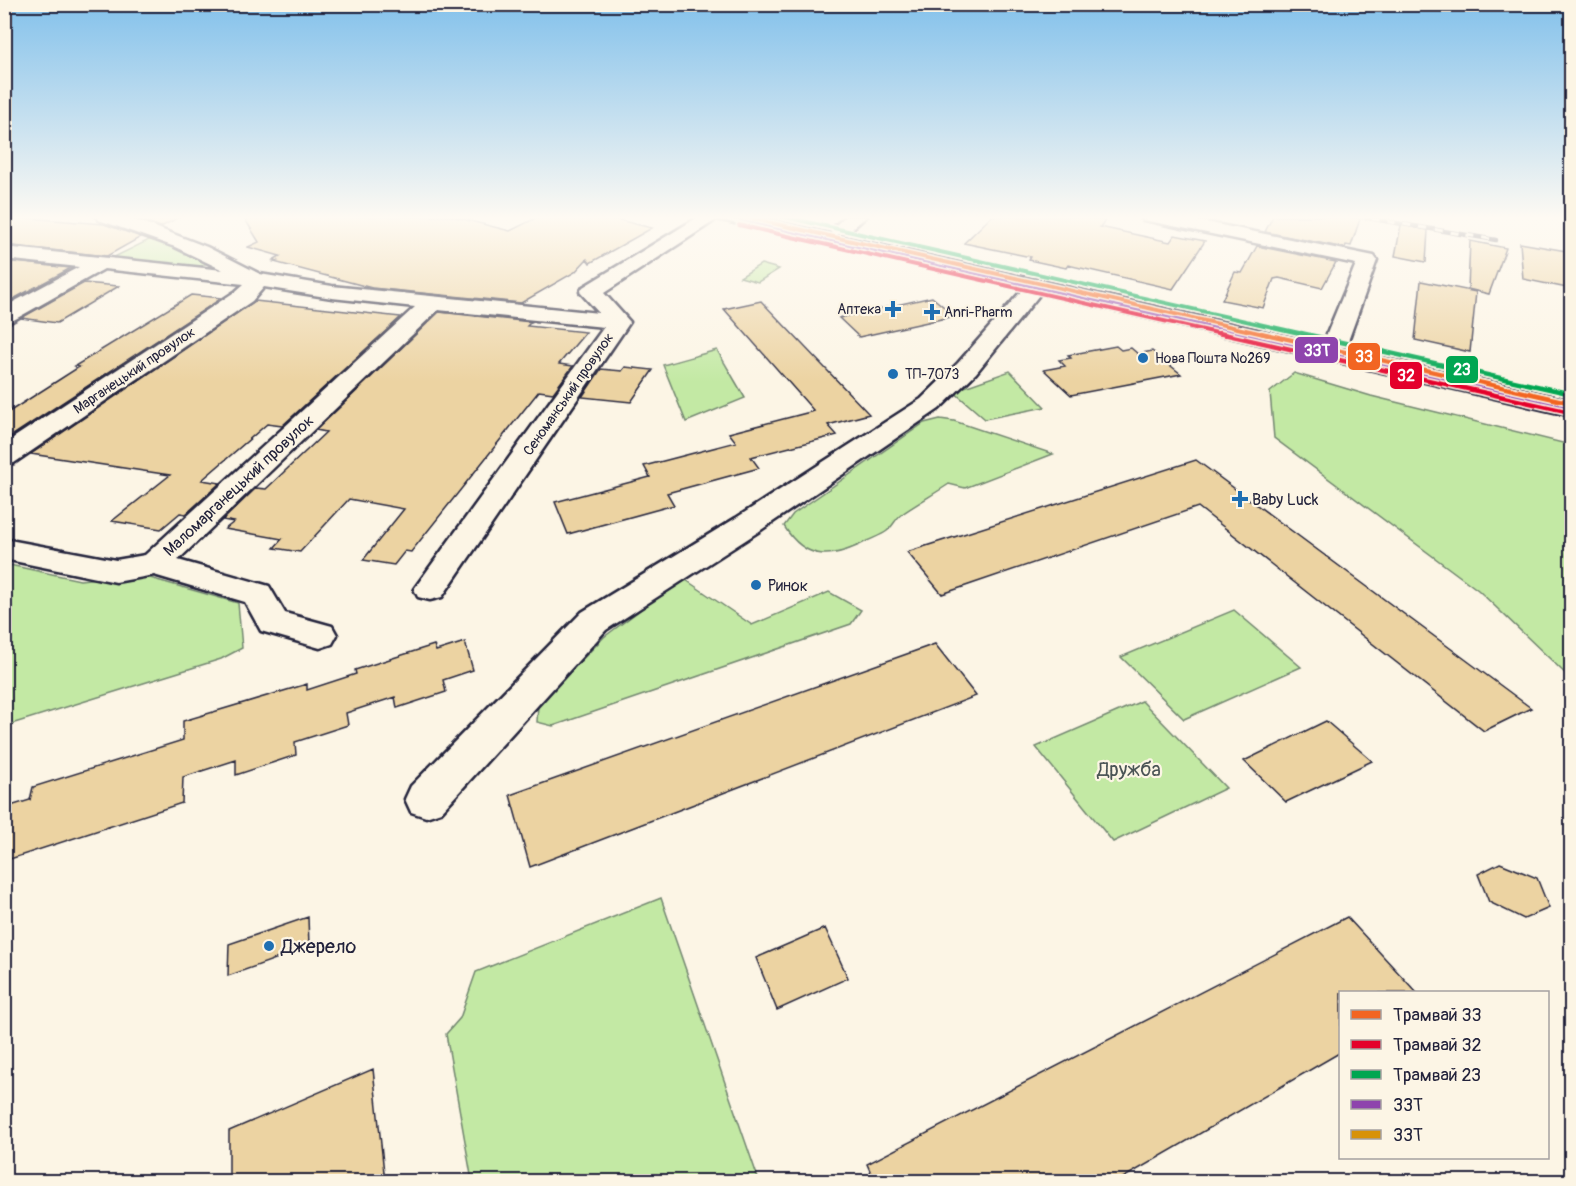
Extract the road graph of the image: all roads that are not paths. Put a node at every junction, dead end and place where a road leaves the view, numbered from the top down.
1 (86, 271) edge
2 (181, 271) edge
3 (239, 271) edge
4 (624, 271) edge
5 (975, 271) edge
6 (1024, 271) edge
7 (1362, 271) edge
8 (254, 279) junction
9 (1036, 285) junction
10 (432, 303) junction
11 (4, 316) edge
12 (619, 322) junction
13 (1336, 341) junction
14 (1572, 394) edge
15 (1572, 408) edge
16 (4, 457) edge
17 (4, 549) edge
18 (155, 564) junction
19 (430, 589) dead end
20 (320, 635) dead end
21 (426, 798) dead end

1 - 11 street
2 - 8 street
3 - 8 street
4 - 12 street, Сеноманський провулок
5 - 9 street
6 - 13 street
7 - 13 street
8 - 10 street
8 - 16 street, Марганецький провулок
9 - 15 street
9 - 21 street
10 - 12 street
10 - 18 street, Маломарганецький провулок
12 - 19 street, Сеноманський провулок
13 - 14 street
17 - 18 street
18 - 20 street, Маломарганецький провулок

